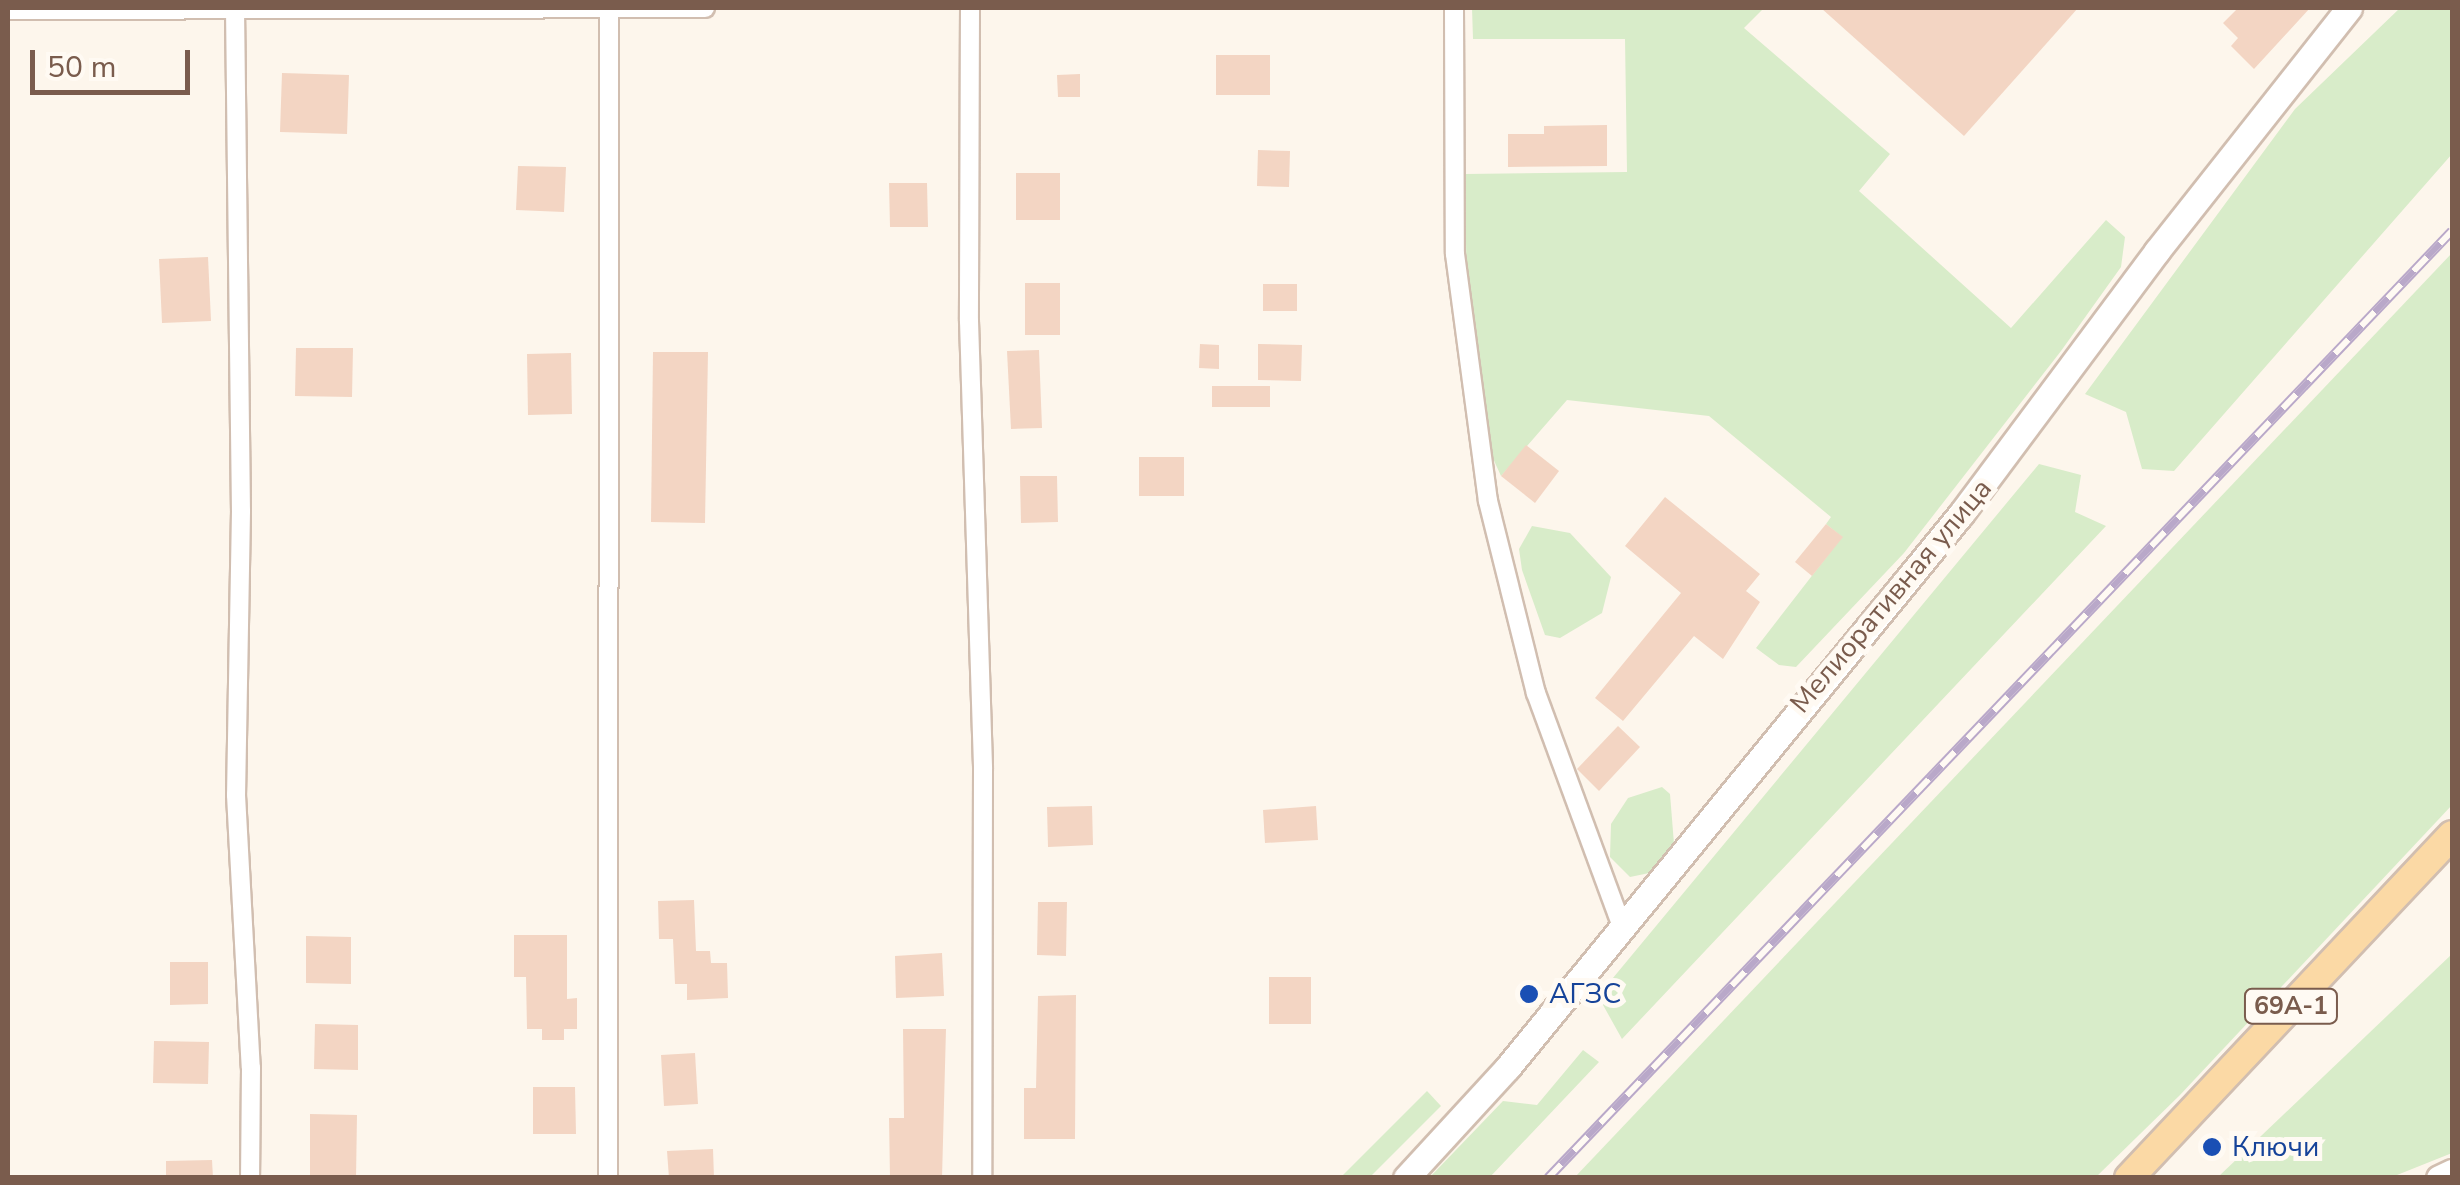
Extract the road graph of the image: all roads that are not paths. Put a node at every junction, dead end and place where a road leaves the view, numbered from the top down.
1 (235, 8) edge
2 (705, 8) edge
3 (970, 8) edge
4 (1454, 8) edge
5 (2350, 8) edge
6 (609, 9) edge
7 (8, 10) edge
8 (2452, 835) edge
9 (1622, 930) junction
10 (2452, 1172) edge
11 (1410, 1173) edge
12 (250, 1178) edge
13 (608, 1178) edge
14 (982, 1178) edge
15 (2129, 1178) edge
16 (2439, 1178) edge

1 - 6 street
1 - 7 street
1 - 12 street
2 - 6 street
3 - 14 street
4 - 9 street
5 - 9 street, Мелиоративная улица
6 - 13 street
8 - 15 main road, 69А-1
9 - 11 street, Мелиоративная улица
10 - 16 street

